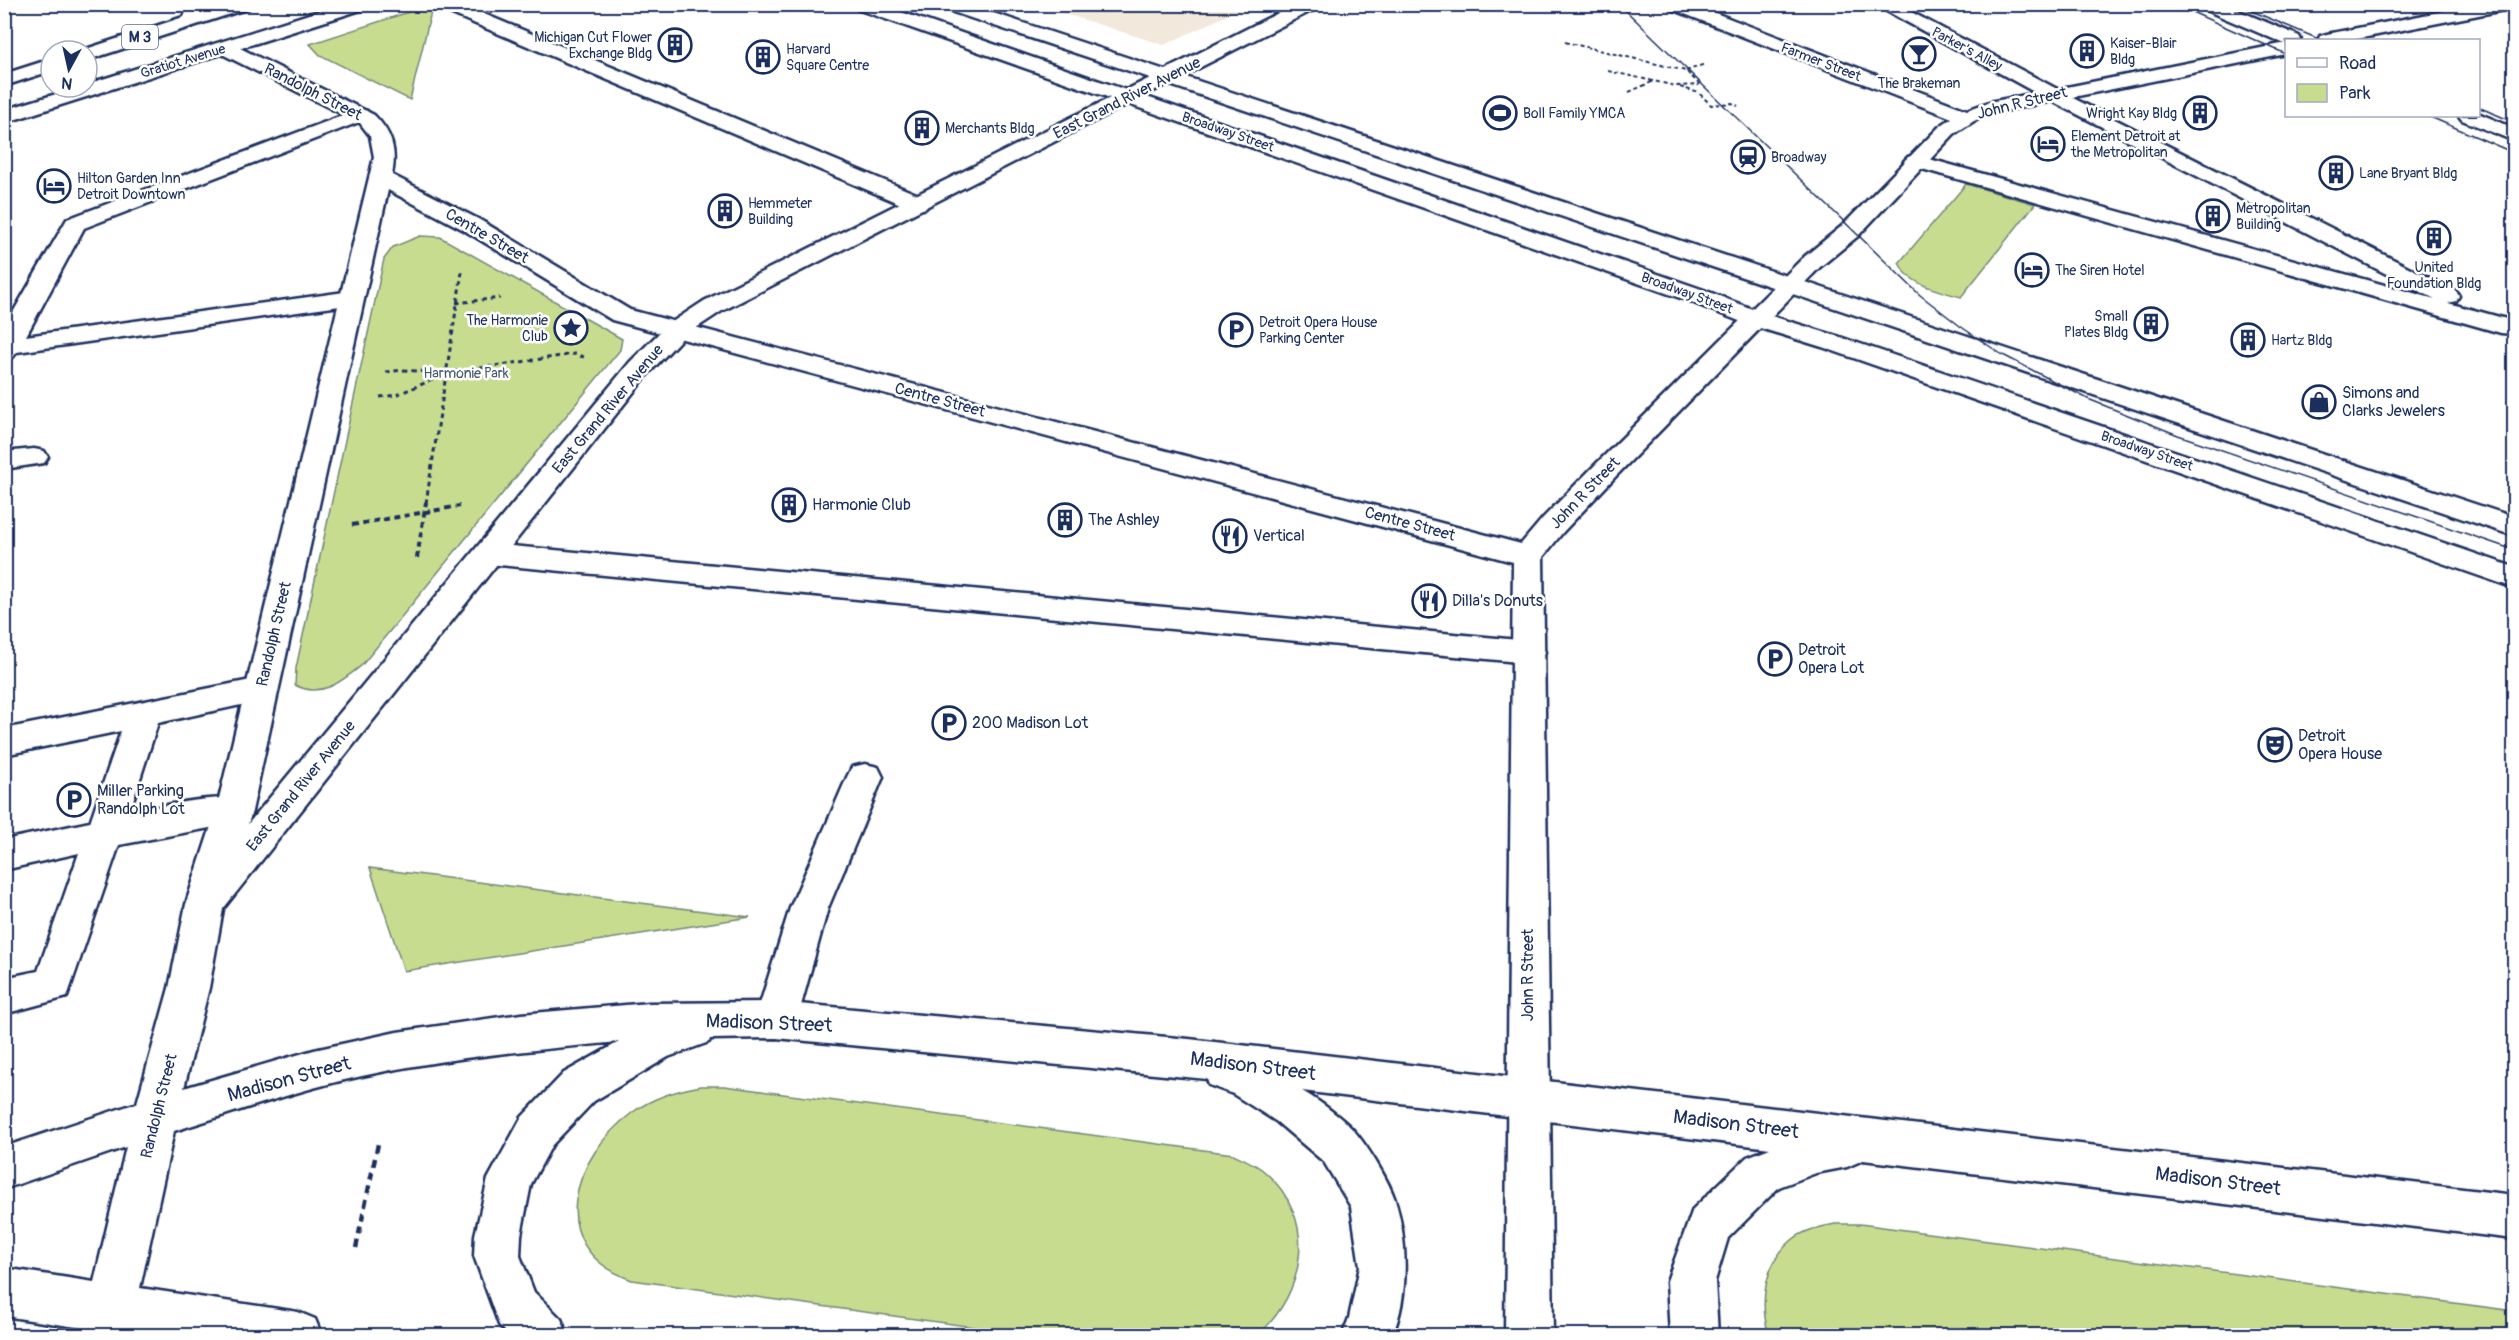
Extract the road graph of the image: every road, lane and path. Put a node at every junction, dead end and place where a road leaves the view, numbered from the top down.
1 (243, 4) edge
2 (361, 4) edge
3 (444, 4) edge
4 (861, 4) edge
5 (947, 4) edge
6 (1311, 4) edge
7 (1675, 4) edge
8 (1882, 4) edge
9 (2207, 4) edge
10 (2505, 6) edge
11 (195, 13) edge
12 (2290, 39) edge
13 (2332, 39) edge
14 (1565, 42) dead end
15 (225, 48) junction
16 (99, 49) edge
17 (2285, 49) edge
18 (39, 69) edge
19 (1608, 70) dead end
20 (1166, 78) junction
21 (4, 80) edge
22 (1655, 80) junction
23 (1676, 86) junction
24 (1629, 92) dead end
25 (2053, 94) junction
26 (1129, 98) junction
27 (1738, 106) dead end
28 (360, 115) junction
29 (4, 117) edge
30 (1967, 117) junction
31 (2471, 117) edge
32 (2514, 135) edge
33 (1915, 161) junction
34 (380, 177) junction
35 (918, 203) junction
36 (462, 268) dead end
37 (1790, 285) junction
38 (511, 296) dead end
39 (352, 298) junction
40 (456, 303) junction
41 (1756, 319) junction
42 (2512, 329) edge
43 (675, 331) junction
44 (6, 349) edge
45 (574, 354) dead end
46 (394, 371) dead end
47 (447, 373) junction
48 (386, 396) dead end
49 (34, 457) dead end
50 (4, 461) edge
51 (470, 504) dead end
52 (424, 512) junction
53 (344, 527) dead end
54 (2514, 527) edge
55 (489, 554) junction
56 (1528, 556) junction
57 (416, 566) dead end
58 (2514, 578) edge
59 (1529, 652) junction
60 (261, 690) junction
61 (144, 714) junction
62 (4, 742) edge
63 (865, 777) dead end
64 (234, 811) junction
65 (103, 834) junction
66 (4, 855) edge
67 (205, 904) junction
68 (4, 996) edge
69 (776, 1020) junction
70 (1189, 1058) junction
71 (1528, 1098) junction
72 (155, 1117) junction
73 (1872, 1141) junction
74 (378, 1144) dead end
75 (4, 1167) edge
76 (2514, 1217) edge
77 (356, 1248) dead end
78 (4, 1292) edge
79 (112, 1306) junction
80 (298, 1335) edge
81 (544, 1335) edge
82 (1366, 1335) edge
83 (1529, 1335) edge
84 (1694, 1335) edge

1 - 11 street, M 3
2 - 15 street, Gratiot Avenue / M 3
3 - 35 street
4 - 26 street, Broadway Street
5 - 20 street, Broadway Street
6 - 20 street, East Grand River Avenue
7 - 30 street, Farmer Street
8 - 25 street, Parker’s Alley
9 - 12 street
10 - 13 street
11 - 16 street, M 3
14 - 23 path
15 - 28 street, Randolph Street
15 - 29 street, Gratiot Avenue / M 3
17 - 25 street, John R Street
18 - 21 street
19 - 22 path
20 - 26 street, East Grand River Avenue
20 - 37 street, Broadway Street
22 - 23 path
22 - 24 path
23 - 27 path
25 - 30 street, John R Street
25 - 42 street, Parker’s Alley
26 - 35 street, East Grand River Avenue
26 - 41 street, Broadway Street
28 - 34 street, Randolph Street
28 - 44 street
30 - 33 street, John R Street
31 - 32 street
33 - 37 street, John R Street
33 - 42 street
34 - 39 street, Randolph Street
34 - 43 street, Centre Street
35 - 43 street, East Grand River Avenue
36 - 40 path
37 - 41 street, John R Street
37 - 54 street, Broadway Street
38 - 40 path
39 - 44 street
39 - 60 street, Randolph Street
40 - 47 path
41 - 56 street, John R Street
41 - 58 street, Broadway Street
43 - 55 street, East Grand River Avenue
43 - 56 street, Centre Street
45 - 47 path
46 - 47 path
47 - 48 path
47 - 52 path
49 - 50 street
51 - 52 path
52 - 53 path
52 - 57 path
55 - 59 street
55 - 67 street, East Grand River Avenue
56 - 59 street, John R Street
59 - 71 street, John R Street
60 - 61 street
60 - 64 street, Randolph Street
61 - 62 street
61 - 65 street
63 - 69 street
64 - 65 street
64 - 67 street, Randolph Street
65 - 66 street
65 - 68 street
67 - 72 street, Randolph Street
69 - 70 street, Madison Street
69 - 72 street, Madison Street
69 - 81 street
70 - 71 street, Madison Street
70 - 82 street
71 - 73 street, Madison Street
71 - 83 street, John R Street
72 - 75 street, Madison Street
72 - 79 street, Randolph Street
73 - 76 street, Madison Street
73 - 84 street
74 - 77 path
78 - 79 street
79 - 80 street

